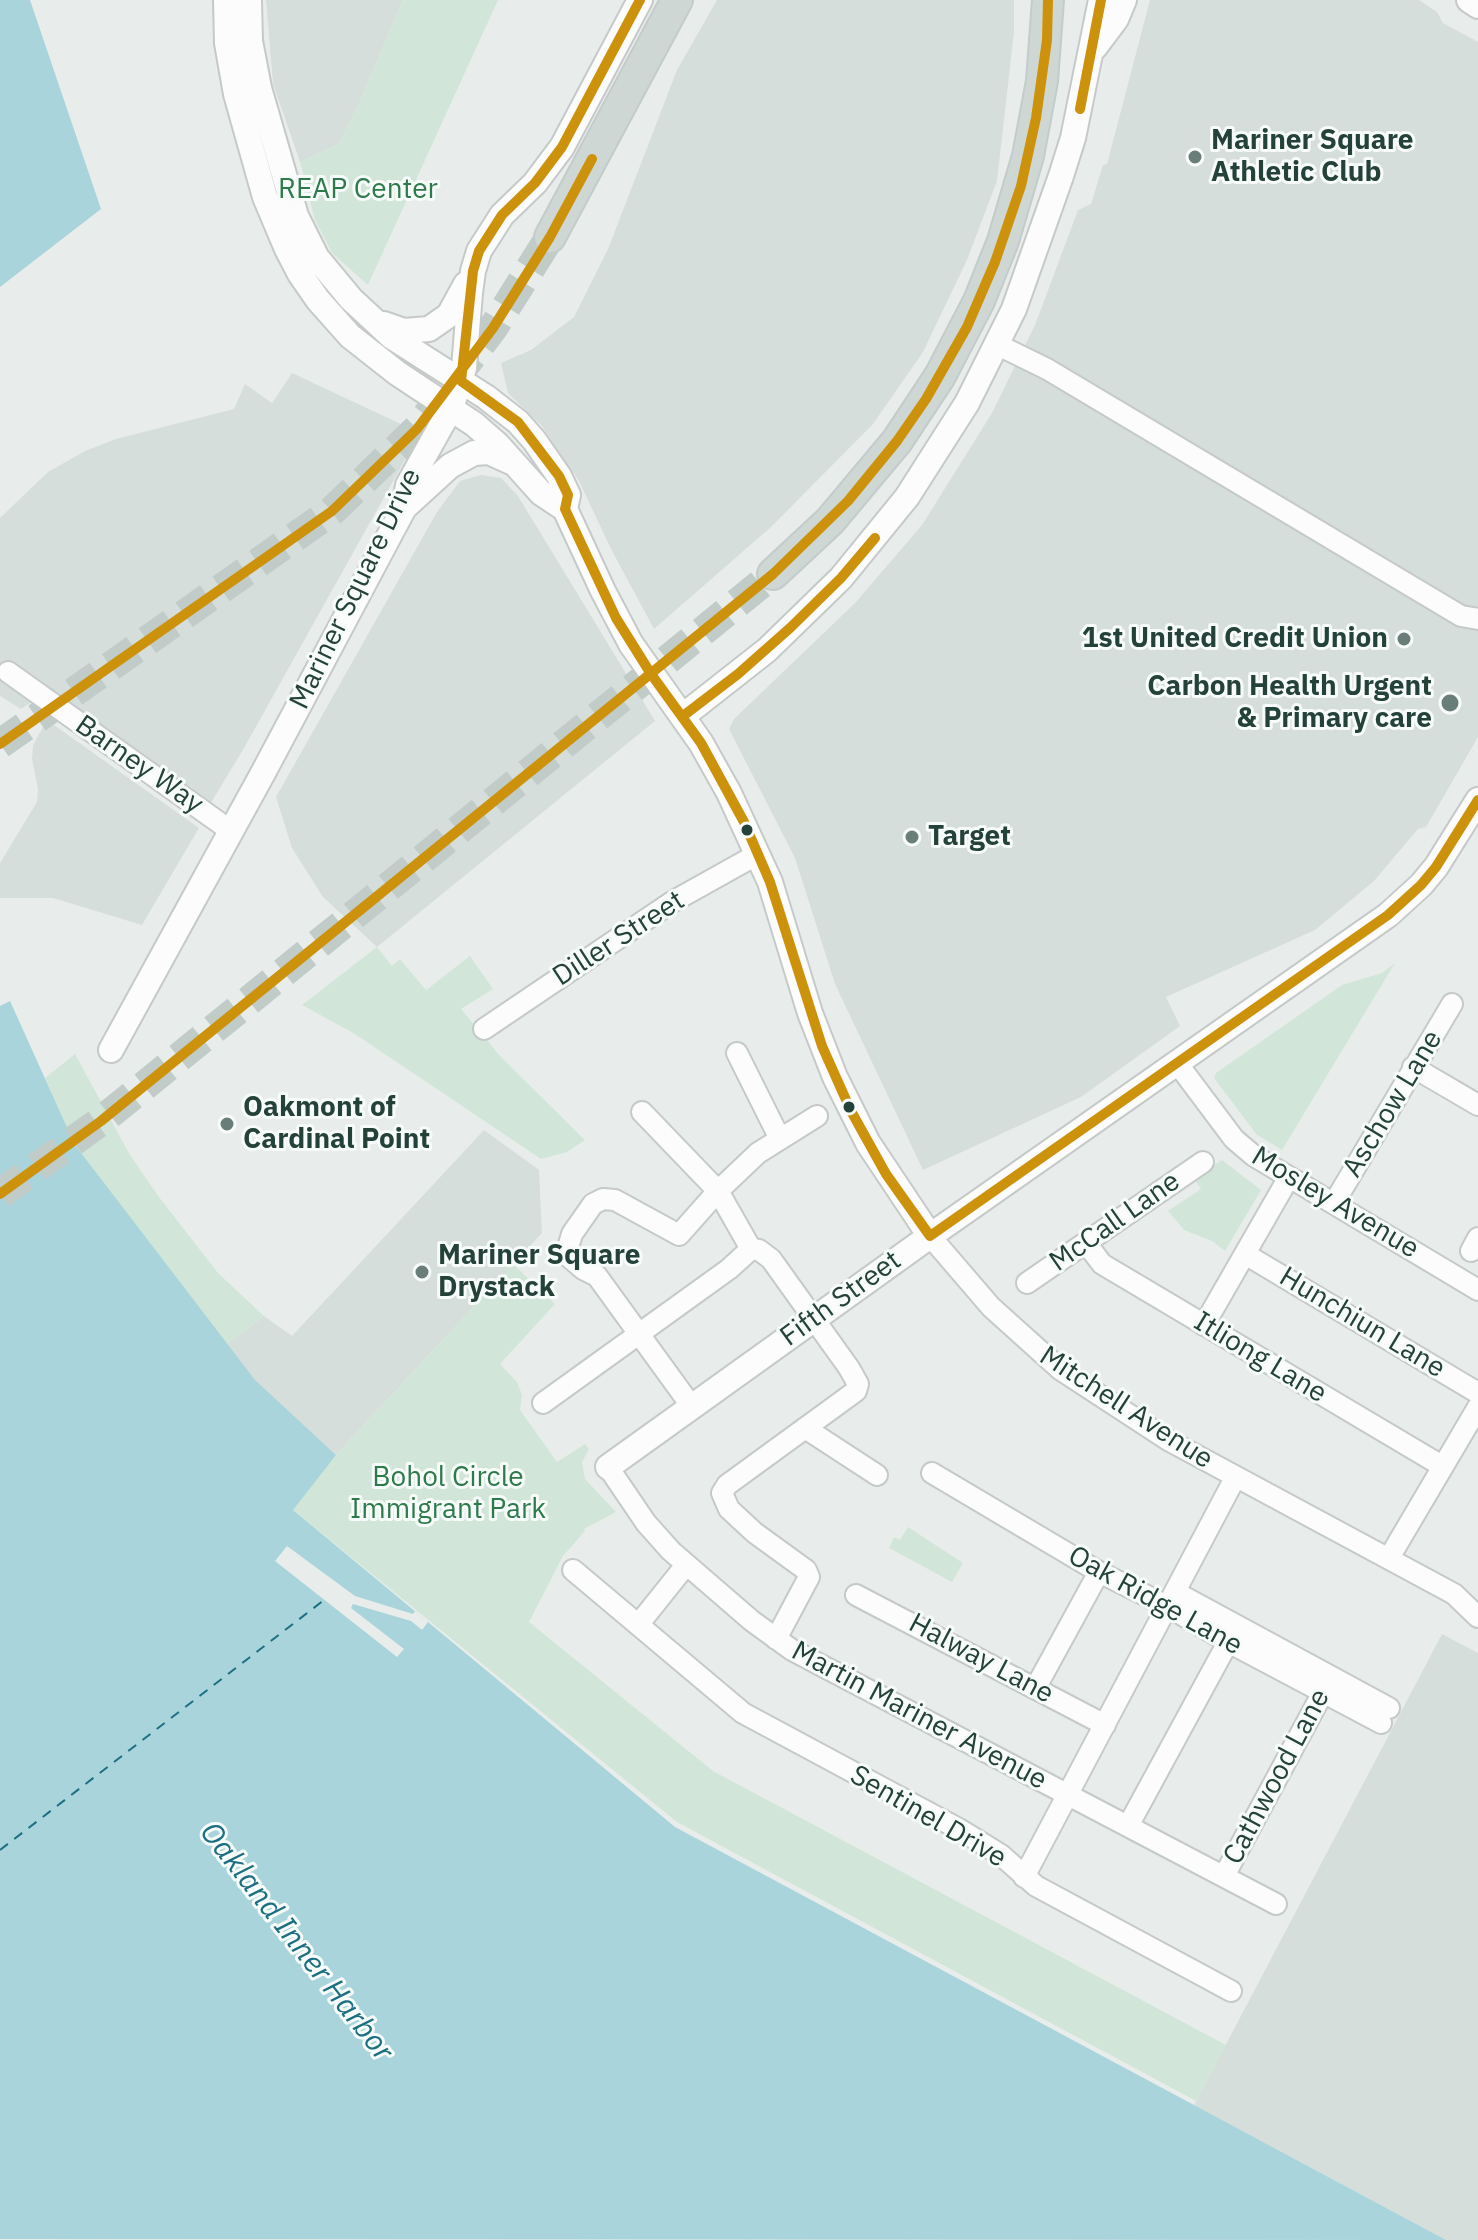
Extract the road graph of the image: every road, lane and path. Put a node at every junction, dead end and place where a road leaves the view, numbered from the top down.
1 (226, 0) edge
2 (249, 0) edge
3 (640, 0) edge
4 (677, 0) edge
5 (1048, 0) edge
6 (1101, 0) edge
7 (1124, 0) edge
8 (1469, 0) edge
9 (1478, 6) edge
10 (1091, 52) junction
11 (550, 237) tunnel mouth
12 (473, 271) junction
13 (373, 321) junction
14 (998, 345) junction
15 (461, 381) junction
16 (451, 408) junction
17 (521, 468) junction
18 (404, 508) junction
19 (565, 509) junction
20 (773, 574) tunnel mouth
21 (1470, 618) edge
22 (1478, 634) edge
23 (8, 672) dead end
24 (683, 716) junction
25 (1478, 800) edge
26 (231, 831) junction
27 (758, 854) junction
28 (1452, 1004) dead end
29 (484, 1029) dead end
30 (111, 1050) dead end
31 (737, 1053) dead end
32 (1177, 1063) junction
33 (1413, 1067) junction
34 (1478, 1105) edge
35 (642, 1112) dead end
36 (817, 1116) dead end
37 (780, 1139) junction
38 (1203, 1162) dead end
39 (1289, 1177) junction
40 (718, 1191) junction
41 (1334, 1203) junction
42 (930, 1236) junction
43 (1086, 1243) junction
44 (751, 1249) junction
45 (1245, 1254) junction
46 (1027, 1283) dead end
47 (1478, 1290) edge
48 (815, 1318) junction
49 (1204, 1325) junction
50 (640, 1334) junction
51 (1478, 1393) edge
52 (543, 1403) dead end
53 (692, 1407) junction
54 (1478, 1407) edge
55 (805, 1428) junction
56 (1442, 1466) junction
57 (608, 1467) joint
58 (932, 1473) dead end
59 (877, 1475) dead end
60 (1235, 1478) junction
61 (1389, 1558) junction
62 (686, 1565) junction
63 (573, 1570) dead end
64 (1099, 1572) junction
65 (856, 1595) dead end
66 (1171, 1599) junction
67 (1478, 1617) edge
68 (638, 1625) junction
69 (1233, 1634) junction
70 (776, 1639) junction
71 (1327, 1685) junction
72 (1036, 1687) junction
73 (1385, 1715) dead end
74 (1105, 1725) junction
75 (1068, 1795) junction
76 (1128, 1826) junction
77 (1224, 1876) junction
78 (1024, 1877) junction
79 (1276, 1904) dead end
80 (1231, 1991) dead end

1 - 16 street
2 - 13 street
3 - 12 street, Mariner Square Drive
4 - 11 main road
5 - 20 main road
6 - 10 street
7 - 10 street
8 - 9 street
10 - 14 street
12 - 13 street
12 - 15 street, Mariner Square Drive
13 - 15 street
14 - 21 street
14 - 24 street
15 - 16 street, Mariner Square Drive
15 - 19 street
16 - 17 street
16 - 18 street, Mariner Square Drive
17 - 18 street
17 - 19 street
18 - 26 street, Mariner Square Drive
19 - 24 street, Mitchell Avenue
21 - 22 street
23 - 26 street, Barney Way
24 - 27 street, Mitchell Avenue
25 - 32 street, Fifth Street
26 - 30 street, Mariner Square Drive
27 - 29 street, Diller Street
27 - 42 street, Mitchell Avenue
28 - 33 street, Aschow Lane
31 - 37 street
32 - 39 street, Mosley Avenue
32 - 42 street, Fifth Street
33 - 34 street
33 - 41 street, Aschow Lane
35 - 40 street
36 - 37 street
37 - 40 street
38 - 43 street, McCall Lane
39 - 41 street, Mosley Avenue
39 - 45 street
40 - 44 street
40 - 50 street
41 - 47 street, Mosley Avenue
42 - 48 street, Fifth Street
42 - 60 street, Mitchell Avenue
43 - 46 street, McCall Lane
43 - 49 street, Itliong Lane
44 - 48 street
44 - 50 street
45 - 49 street
45 - 51 street, Hunchiun Lane
48 - 53 street, Fifth Street
48 - 55 street
49 - 56 street, Itliong Lane
50 - 52 street
50 - 53 street
53 - 57 street, Fifth Street
54 - 56 street
55 - 59 street
55 - 70 street
56 - 61 street
57 - 62 street, Martin Mariner Avenue
58 - 64 street, Oak Ridge Lane
60 - 61 street, Mitchell Avenue
60 - 66 street
61 - 67 street, Mitchell Avenue
62 - 68 street
62 - 70 street, Martin Mariner Avenue
63 - 68 street, Sentinel Drive
64 - 66 street, Oak Ridge Lane
64 - 72 street
65 - 72 street, Halway Lane
66 - 69 street, Oak Ridge Lane
66 - 74 street
68 - 78 street, Sentinel Drive
69 - 71 street, Oak Ridge Lane
69 - 76 street
70 - 75 street, Martin Mariner Avenue
71 - 73 street, Oak Ridge Lane
71 - 77 street, Cathwood Lane
72 - 74 street, Halway Lane
74 - 75 street
75 - 76 street, Martin Mariner Avenue
75 - 78 street
76 - 77 street, Martin Mariner Avenue
77 - 79 street, Martin Mariner Avenue
78 - 80 street, Sentinel Drive

